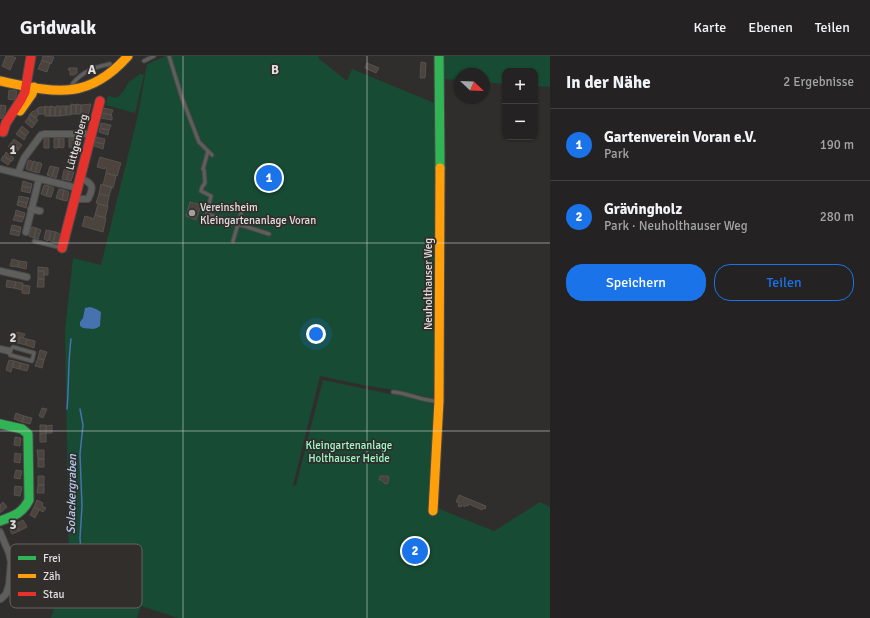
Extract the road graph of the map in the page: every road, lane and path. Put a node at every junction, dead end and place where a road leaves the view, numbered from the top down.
1 (31, 56) edge
2 (128, 56) edge
3 (154, 56) edge
4 (169, 56) edge
5 (439, 56) edge
6 (144, 61) dead end
7 (112, 68) junction
8 (0, 81) edge
9 (30, 86) junction
10 (69, 90) junction
11 (100, 101) dead end
12 (91, 134) junction
13 (2, 135) edge
14 (208, 151) junction
15 (212, 155) dead end
16 (0, 169) edge
17 (18, 173) junction
18 (80, 178) junction
19 (39, 179) junction
20 (77, 188) junction
21 (74, 199) junction
22 (243, 207) dead end
23 (32, 209) junction
24 (40, 211) dead end
25 (238, 224) junction
26 (26, 232) dead end
27 (269, 234) dead end
28 (34, 241) dead end
29 (233, 241) dead end
30 (62, 248) joint
31 (0, 271) edge
32 (27, 278) dead end
33 (0, 349) edge
34 (9, 351) junction
35 (393, 392) dead end
36 (439, 401) junction
37 (0, 424) edge
38 (433, 511) dead end
39 (0, 521) edge
40 (0, 532) edge
41 (10, 558) edge
42 (10, 574) edge
43 (0, 599) edge

1 - 9 street
2 - 7 street
3 - 6 lane
4 - 14 lane
5 - 36 street, Neuholthauser Weg
7 - 10 street
7 - 10 lane
8 - 9 street
9 - 10 street
9 - 13 street
11 - 12 street, Lüttgenberg
12 - 17 street
12 - 18 street, Lüttgenberg
14 - 15 lane
14 - 25 lane
16 - 17 street, Lüttgenberg
17 - 19 street, Lüttgenberg
18 - 20 street, Lüttgenberg
18 - 21 street
19 - 20 street, Lüttgenberg
19 - 23 street
20 - 21 street, Lüttgenberg
21 - 30 street, Lüttgenberg
22 - 25 lane
23 - 24 street
23 - 26 street
25 - 27 lane
25 - 29 lane
28 - 30 lane, Lüttgenberg
31 - 32 street
33 - 34 street
34 - 34 lane
35 - 36 lane
36 - 38 street, Neuholthauser Weg
37 - 39 street
40 - 41 street
42 - 43 street

